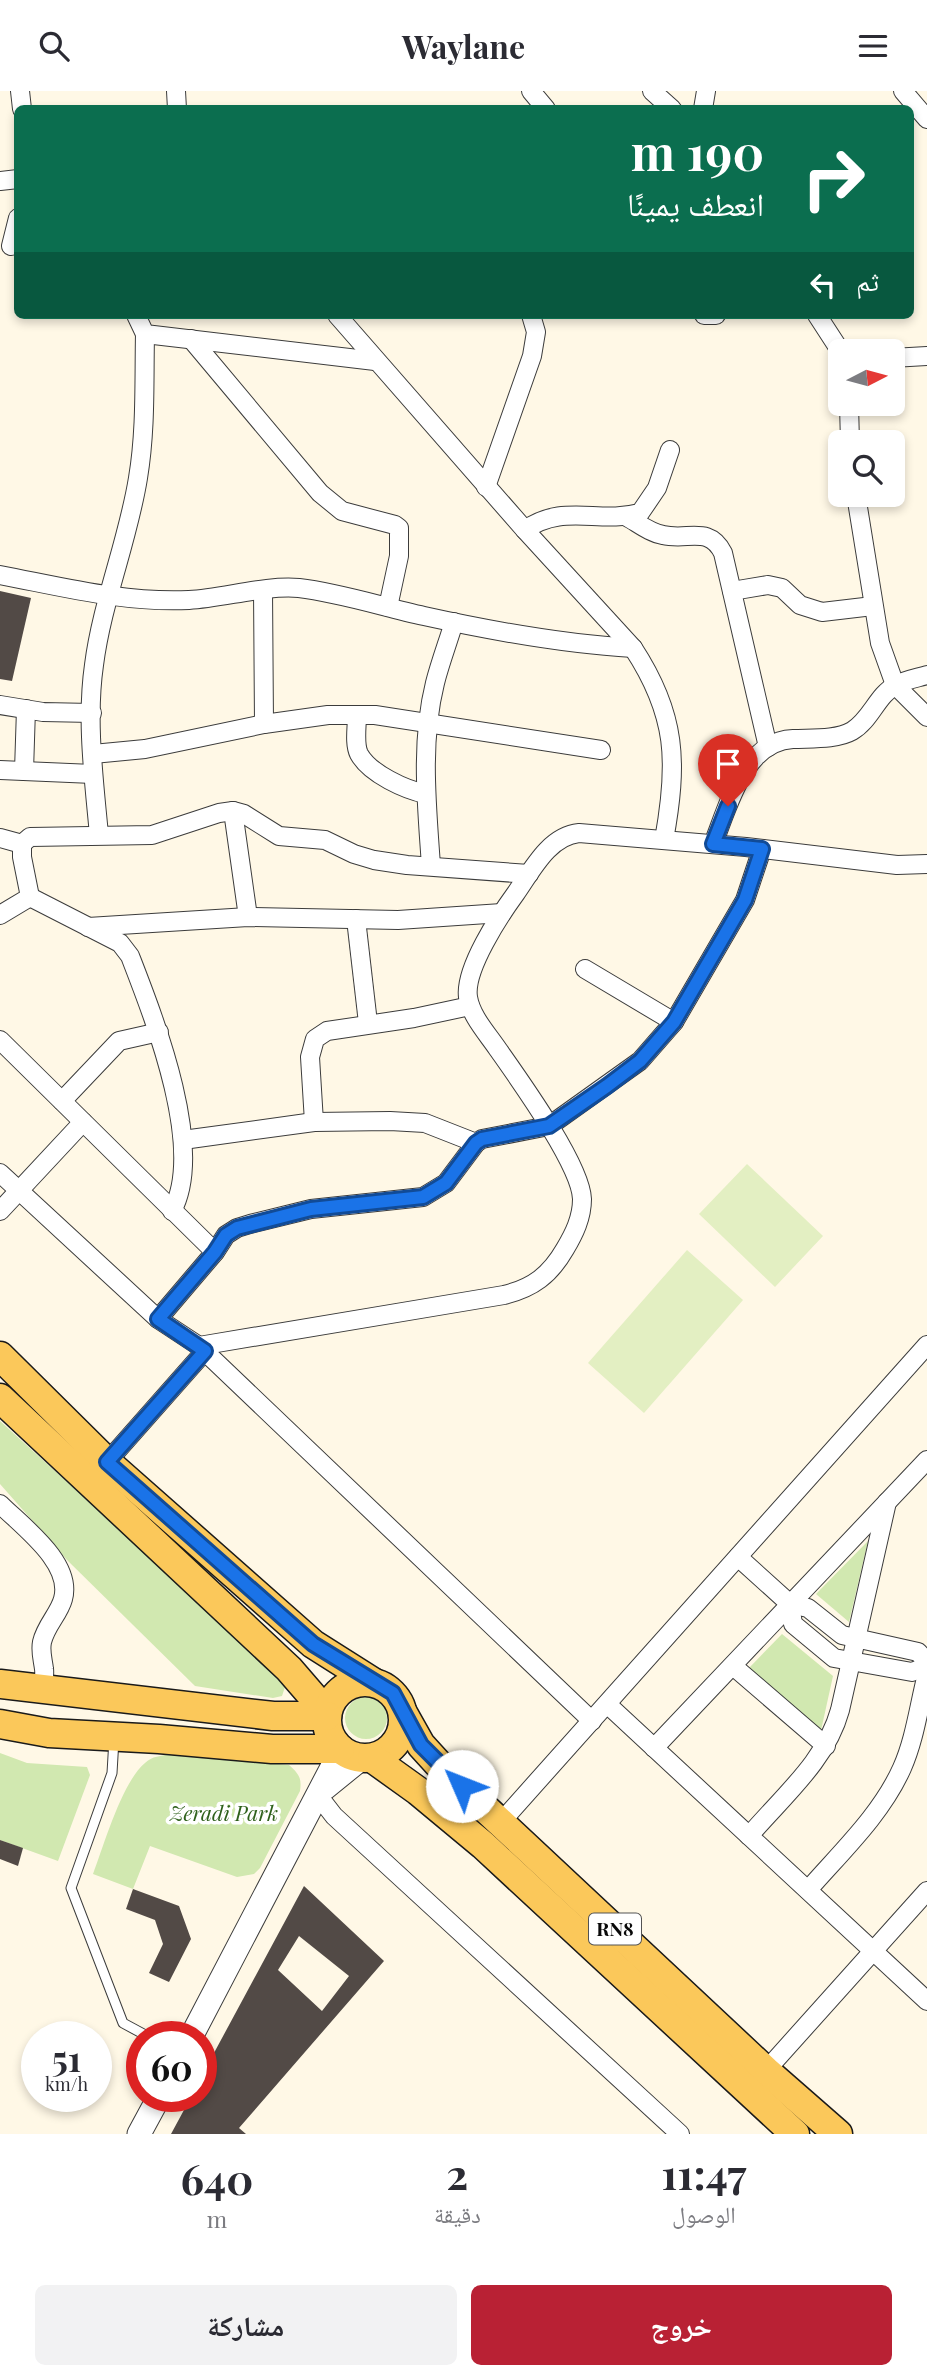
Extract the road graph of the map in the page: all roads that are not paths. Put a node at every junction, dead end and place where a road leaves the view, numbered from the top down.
1 (531, 91) edge
2 (652, 91) edge
3 (903, 91) edge
4 (543, 105) edge
5 (668, 105) edge
6 (927, 119) edge
7 (138, 319) edge
8 (340, 319) edge
9 (532, 319) edge
10 (820, 319) edge
11 (145, 334) junction
12 (191, 339) junction
13 (833, 339) edge
14 (927, 356) edge
15 (905, 357) edge
16 (375, 361) junction
17 (670, 450) dead end
18 (486, 487) junction
19 (858, 507) edge
20 (627, 517) junction
21 (525, 530) junction
22 (0, 575) edge
23 (263, 590) junction
24 (732, 591) junction
25 (110, 597) junction
26 (873, 605) junction
27 (388, 607) junction
28 (454, 622) junction
29 (633, 648) junction
30 (927, 675) edge
31 (895, 685) junction
32 (0, 705) edge
33 (26, 709) junction
34 (92, 713) junction
35 (357, 715) junction
36 (927, 717) edge
37 (264, 724) junction
38 (429, 724) junction
39 (768, 747) junction
40 (601, 750) dead end
41 (93, 754) junction
42 (0, 770) edge
43 (24, 771) junction
44 (93, 774) junction
45 (426, 794) junction
46 (233, 811) junction
47 (99, 835) junction
48 (0, 838) edge
49 (664, 840) junction
50 (22, 844) junction
51 (713, 844) junction
52 (762, 849) junction
53 (927, 864) edge
54 (431, 866) junction
55 (529, 874) junction
56 (30, 897) junction
57 (502, 913) junction
58 (0, 915) edge
59 (248, 917) junction
60 (356, 919) junction
61 (88, 927) junction
62 (585, 969) dead end
63 (470, 1006) junction
64 (674, 1022) junction
65 (368, 1023) junction
66 (159, 1032) junction
67 (0, 1040) edge
68 (62, 1101) junction
69 (83, 1122) junction
70 (314, 1122) junction
71 (549, 1126) junction
72 (183, 1140) junction
73 (476, 1143) junction
74 (0, 1173) edge
75 (20, 1190) junction
76 (0, 1211) edge
77 (172, 1212) junction
78 (215, 1252) junction
79 (158, 1319) junction
80 (927, 1345) edge
81 (202, 1348) junction
82 (0, 1356) edge
83 (0, 1398) edge
84 (927, 1459) edge
85 (107, 1462) junction
86 (887, 1502) junction
87 (0, 1504) edge
88 (738, 1557) junction
89 (790, 1604) junction
90 (857, 1640) junction
91 (313, 1644) junction
92 (852, 1661) junction
93 (927, 1664) edge
94 (733, 1665) junction
95 (289, 1669) junction
96 (927, 1674) edge
97 (373, 1682) junction
98 (0, 1684) edge
99 (42, 1691) junction
100 (607, 1704) junction
101 (163, 1705) junction
102 (403, 1713) junction
103 (327, 1715) junction
104 (273, 1716) junction
105 (592, 1721) junction
106 (0, 1724) edge
107 (115, 1736) junction
108 (159, 1739) junction
109 (826, 1746) junction
110 (654, 1748) junction
111 (272, 1749) junction
112 (354, 1754) junction
113 (442, 1767) junction
114 (418, 1791) junction
115 (317, 1794) junction
116 (501, 1822) junction
117 (749, 1836) junction
118 (808, 1890) junction
119 (927, 1891) edge
120 (873, 1951) junction
121 (927, 2001) edge
122 (199, 2021) edge
123 (126, 2025) edge
124 (757, 2080) junction
125 (151, 2112) edge
126 (139, 2134) edge
127 (680, 2134) edge
128 (795, 2134) edge
129 (838, 2134) edge

1 - 4 street
2 - 5 street
3 - 6 street
7 - 11 street
8 - 16 street
9 - 18 street
10 - 13 street
11 - 12 street
11 - 25 street
12 - 16 street
12 - 27 street
14 - 15 street
16 - 18 street
17 - 20 street
18 - 21 street
19 - 26 street
20 - 21 street
20 - 24 street
21 - 29 street
22 - 25 street
23 - 25 street
23 - 27 street
23 - 37 street
24 - 26 street
24 - 39 street
25 - 34 street
26 - 31 street
27 - 28 street
28 - 29 street
28 - 38 street
29 - 49 street
30 - 31 street
31 - 36 street
31 - 39 street
32 - 33 street
33 - 34 street
33 - 43 street
34 - 41 street
35 - 37 street
35 - 38 street
35 - 45 street
37 - 41 street
38 - 40 street
38 - 45 street
39 - 51 street
41 - 44 street
42 - 43 street
43 - 44 street
44 - 47 street
45 - 54 street
46 - 47 street
46 - 54 street
46 - 59 street
47 - 50 street
48 - 50 street
49 - 51 street
49 - 55 street
50 - 56 street
51 - 52 street
52 - 53 street
52 - 64 street
54 - 55 street
55 - 57 street
56 - 58 street
56 - 61 street
57 - 60 street
57 - 63 street
59 - 60 street
59 - 61 street
60 - 65 street
61 - 66 street
62 - 64 street
63 - 65 street
63 - 71 street
64 - 71 street
65 - 70 street
66 - 68 street
66 - 72 street
67 - 68 street
68 - 69 street
69 - 75 street
69 - 77 street
70 - 72 street
70 - 73 street
71 - 73 street
71 - 81 street
72 - 77 street
73 - 78 street
74 - 75 street
75 - 76 street
75 - 79 street
77 - 78 street
78 - 79 street
79 - 81 street
80 - 88 street
81 - 85 street
81 - 105 street
82 - 85 main road, RN8
83 - 95 main road
84 - 86 street
85 - 91 main road, RN8
86 - 89 street
86 - 90 street
87 - 99 street
88 - 89 street
88 - 100 street
89 - 90 street
89 - 92 street
89 - 94 street
90 - 92 street
90 - 93 street
91 - 95 main road
91 - 97 main road, RN8
92 - 93 street
92 - 109 street
94 - 109 street
94 - 110 street
95 - 103 main road
96 - 118 street
97 - 102 main road, RN8
97 - 103 main road
98 - 99 main road
99 - 101 main road
100 - 105 street
100 - 110 street
101 - 104 main road
101 - 108 main road
102 - 112 main road
102 - 113 main road, RN8
103 - 104 main road
103 - 112 main road
104 - 111 main road
105 - 116 street
106 - 107 main road
107 - 108 main road
107 - 123 lane
108 - 111 main road
109 - 117 street
110 - 117 street
111 - 112 main road
112 - 114 main road, RN8
112 - 115 street
113 - 114 main road
113 - 116 main road, RN8
114 - 124 main road, RN8
115 - 122 street
115 - 127 street
116 - 124 main road, RN8
117 - 118 street
118 - 120 street
119 - 120 street
120 - 121 street
120 - 124 street
124 - 128 main road, RN8
124 - 129 main road, RN8
125 - 126 street

